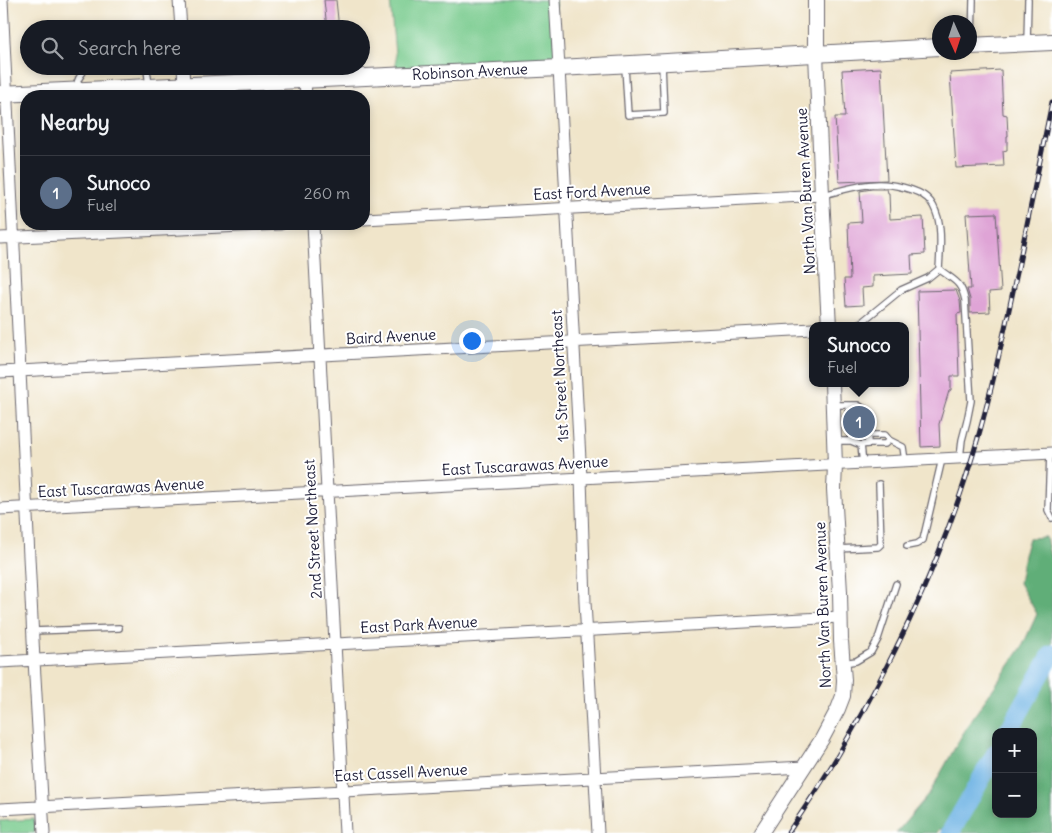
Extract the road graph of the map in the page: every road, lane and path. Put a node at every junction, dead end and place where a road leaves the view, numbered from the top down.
1 (179, 0) edge
2 (555, 0) edge
3 (816, 0) edge
4 (973, 0) edge
5 (1028, 0) edge
6 (1, 1) edge
7 (972, 15) edge
8 (180, 20) edge
9 (1052, 42) edge
10 (1027, 43) junction
11 (977, 46) edge
12 (932, 48) edge
13 (816, 54) junction
14 (662, 62) junction
15 (625, 64) junction
16 (560, 68) junction
17 (81, 75) edge
18 (148, 75) edge
19 (183, 75) edge
20 (184, 86) junction
21 (149, 88) junction
22 (306, 88) edge
23 (75, 90) edge
24 (100, 90) edge
25 (20, 93) edge
26 (3, 94) edge
27 (822, 195) junction
28 (567, 209) junction
29 (370, 219) edge
30 (166, 230) edge
31 (313, 230) edge
32 (0, 238) edge
33 (13, 238) junction
34 (940, 269) junction
35 (829, 322) edge
36 (861, 322) edge
37 (809, 329) edge
38 (573, 342) junction
39 (320, 355) junction
40 (20, 371) junction
41 (0, 372) edge
42 (832, 387) edge
43 (832, 405) junction
44 (849, 405) junction
45 (868, 435) junction
46 (888, 440) junction
47 (834, 441) junction
48 (850, 441) junction
49 (865, 444) junction
50 (1051, 453) edge
51 (960, 458) junction
52 (942, 459) junction
53 (905, 461) junction
54 (863, 464) junction
55 (835, 465) junction
56 (581, 478) junction
57 (879, 484) dead end
58 (327, 492) junction
59 (27, 508) junction
60 (0, 509) edge
61 (1052, 518) edge
62 (907, 546) dead end
63 (838, 549) junction
64 (896, 584) dead end
65 (840, 618) junction
66 (119, 628) dead end
67 (32, 631) junction
68 (587, 631) junction
69 (334, 644) junction
70 (34, 660) junction
71 (0, 662) edge
72 (843, 663) junction
73 (804, 767) junction
74 (596, 778) junction
75 (342, 791) junction
76 (42, 807) junction
77 (0, 810) edge
78 (44, 833) edge
79 (344, 833) edge
80 (598, 833) edge
81 (762, 833) edge

1 - 8 street
2 - 16 street, 1st Street Northeast
3 - 13 main road
4 - 7 lane
5 - 10 lane
6 - 26 street
9 - 10 main road
10 - 11 main road
12 - 13 main road, Robinson Avenue
13 - 14 main road, Robinson Avenue
13 - 27 street, North Van Buren Avenue
14 - 15 main road, Robinson Avenue
14 - 15 lane
15 - 16 main road, Robinson Avenue
16 - 22 main road, Robinson Avenue
16 - 28 street, 1st Street Northeast
17 - 23 lane
18 - 21 lane
19 - 20 street
20 - 21 main road, Robinson Avenue
20 - 22 main road, Robinson Avenue
21 - 24 main road, Robinson Avenue
25 - 26 main road, Robinson Avenue
26 - 33 street
27 - 28 street, East Ford Avenue
27 - 34 lane
27 - 35 street, North Van Buren Avenue
28 - 29 street, East Ford Avenue
28 - 38 street, 1st Street Northeast
30 - 33 street
31 - 39 street, 2nd Street Northeast
32 - 33 street
33 - 40 street
34 - 36 lane
34 - 51 lane
37 - 38 street, Baird Avenue
38 - 39 street, Baird Avenue
38 - 56 street, 1st Street Northeast
39 - 40 street, Baird Avenue
39 - 58 street, 2nd Street Northeast
40 - 41 street, Baird Avenue
40 - 59 street
42 - 43 street, North Van Buren Avenue
43 - 44 lane
43 - 47 street, North Van Buren Avenue
44 - 45 lane
44 - 48 lane
45 - 46 lane
45 - 49 lane
46 - 49 lane
46 - 53 lane
47 - 48 lane
47 - 55 street, North Van Buren Avenue
48 - 49 lane
49 - 54 lane
50 - 51 street, East Tuscarawas Avenue
50 - 61 lane
51 - 52 street, East Tuscarawas Avenue
52 - 53 street, East Tuscarawas Avenue
52 - 62 lane
53 - 54 street, East Tuscarawas Avenue
54 - 55 street, East Tuscarawas Avenue
55 - 56 street, East Tuscarawas Avenue
55 - 63 street, North Van Buren Avenue
56 - 58 street, East Tuscarawas Avenue
56 - 68 street, 1st Street Northeast
57 - 63 lane
58 - 59 street, East Tuscarawas Avenue
58 - 69 street, 2nd Street Northeast
59 - 60 street, East Tuscarawas Avenue
59 - 67 street
63 - 65 street, North Van Buren Avenue
64 - 72 lane
65 - 68 street, East Park Avenue
65 - 72 street, North Van Buren Avenue
66 - 67 lane
67 - 70 street
68 - 69 street, East Park Avenue
68 - 74 street, 1st Street Northeast
69 - 70 street, East Park Avenue
69 - 75 street, 2nd Street Northeast
70 - 71 street, East Park Avenue
70 - 76 street
72 - 73 street, North Van Buren Avenue
73 - 74 street, East Cassell Avenue
73 - 81 street, North Van Buren Avenue
74 - 75 street, East Cassell Avenue
74 - 80 street, 1st Street Northeast
75 - 76 street, East Cassell Avenue
75 - 79 street, 2nd Street Northeast
76 - 77 street, East Cassell Avenue
76 - 78 street

